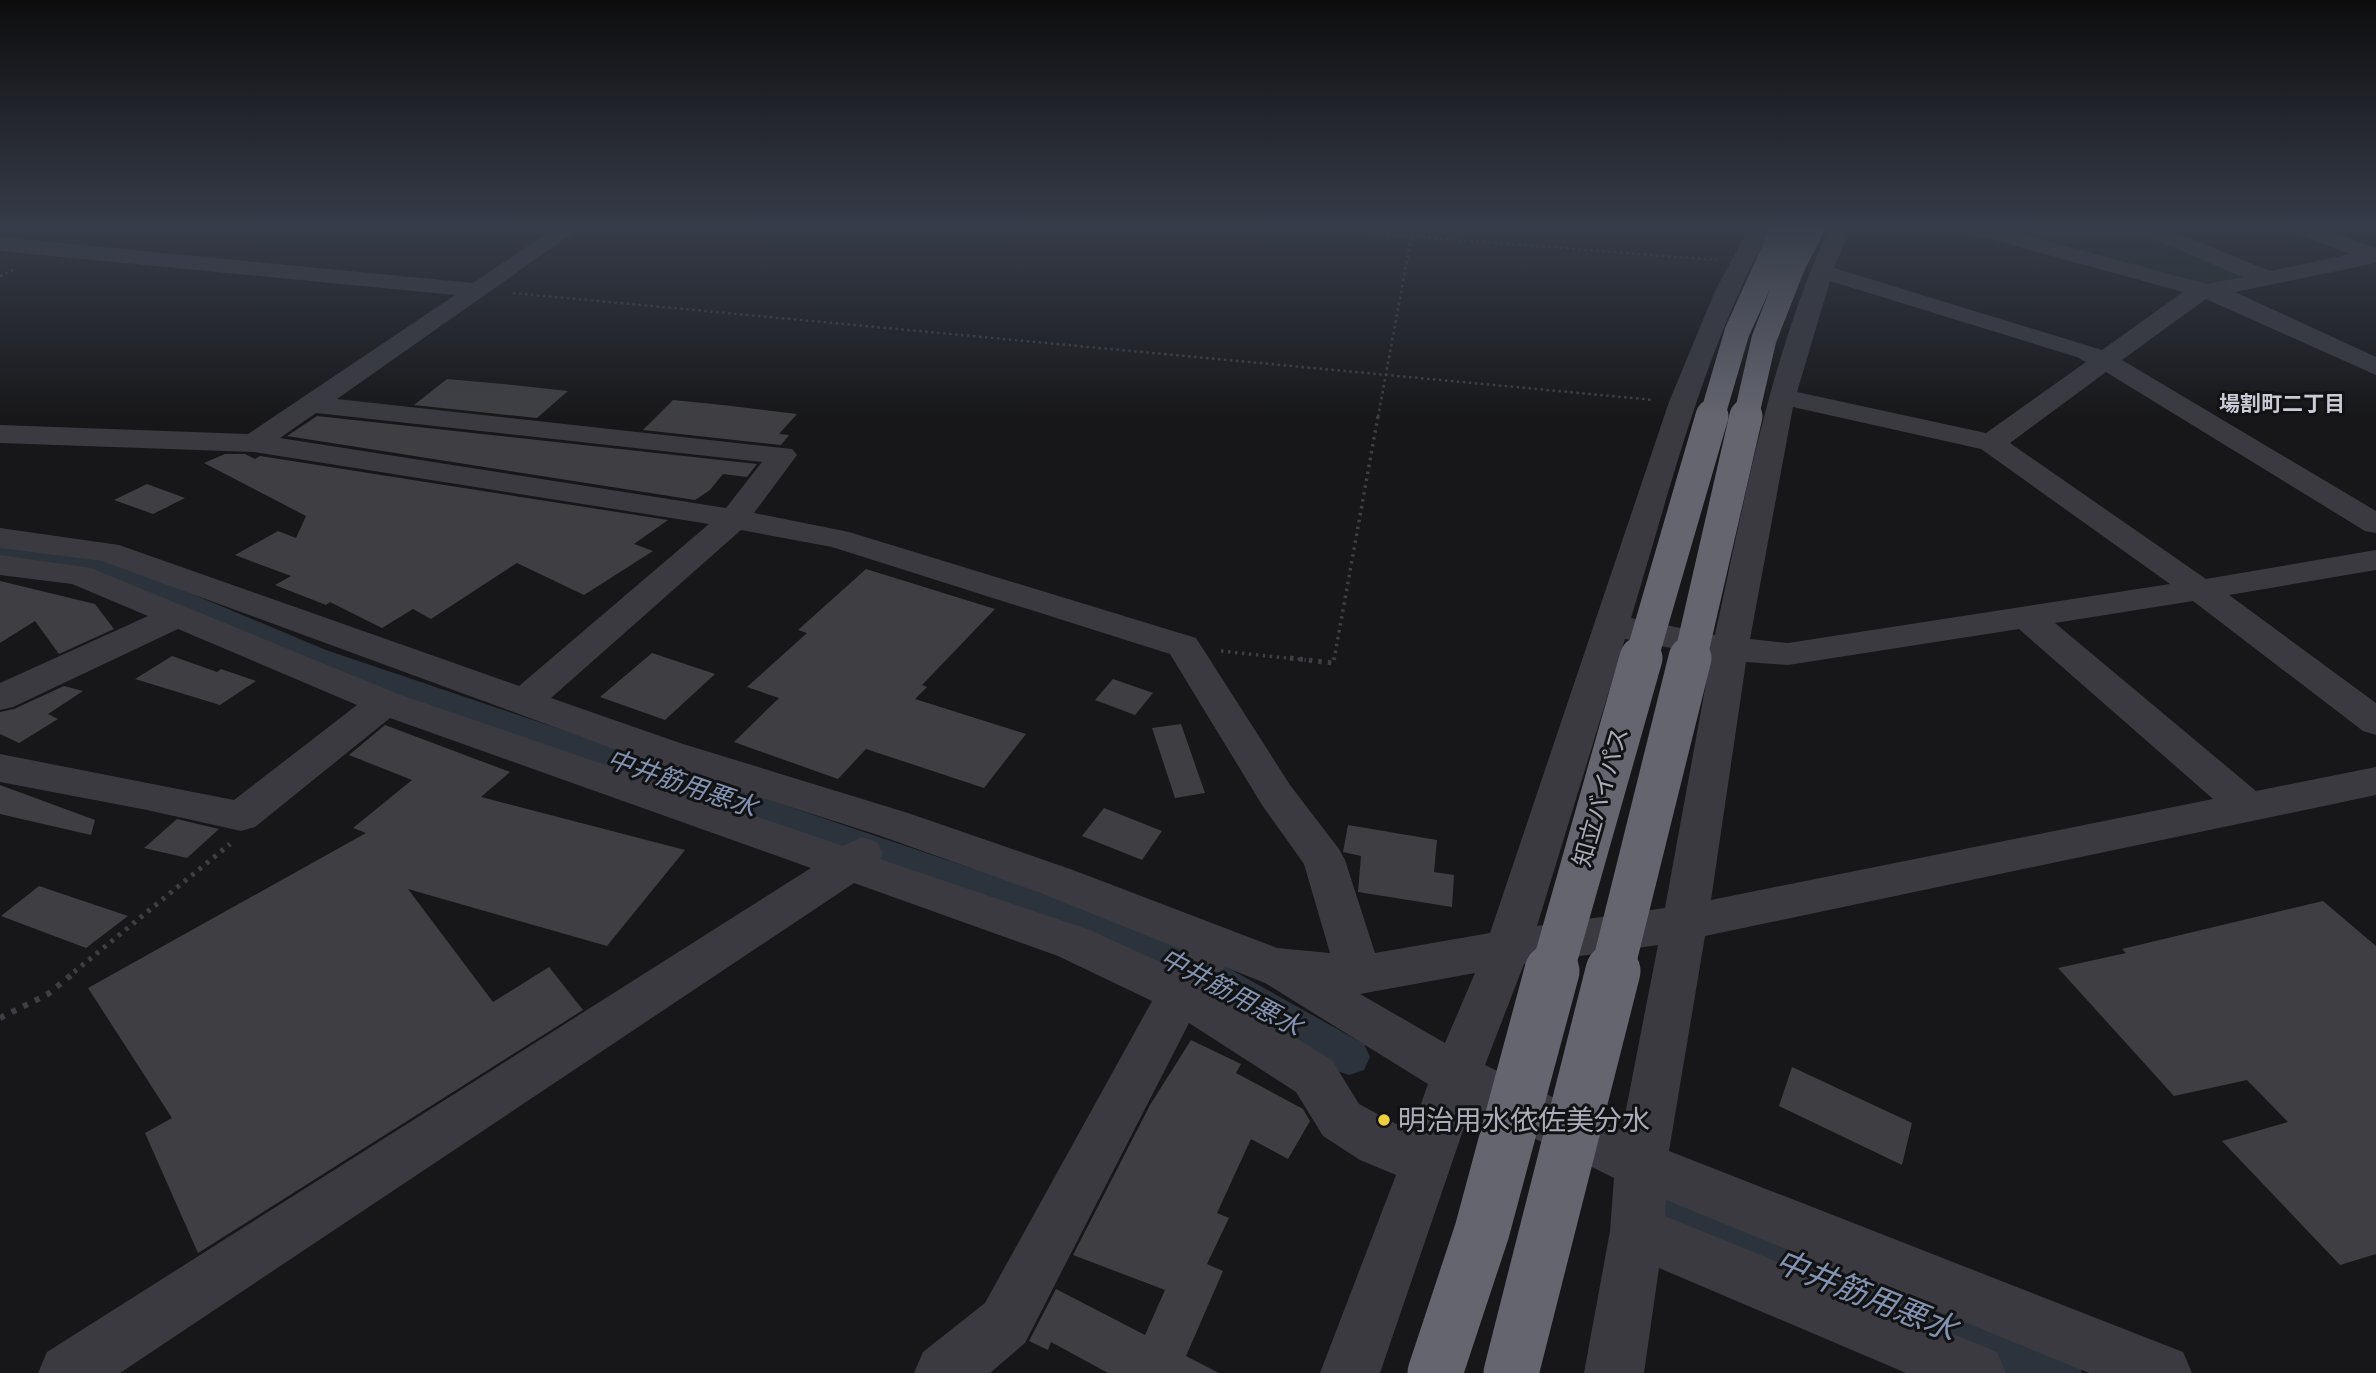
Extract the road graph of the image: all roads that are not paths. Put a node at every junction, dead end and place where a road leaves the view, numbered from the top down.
1 (474, 292) edge
2 (1726, 292) edge
3 (1755, 292) edge
4 (1782, 292) edge
5 (1815, 292) edge
6 (1890, 292) edge
7 (2202, 292) edge
8 (2210, 292) edge
9 (2104, 361) junction
10 (2376, 367) edge
11 (1683, 402) junction
12 (310, 404) junction
13 (1780, 407) junction
14 (0, 434) edge
15 (254, 443) junction
16 (1992, 443) junction
17 (734, 519) junction
18 (2376, 524) edge
19 (0, 538) edge
20 (2376, 560) edge
21 (0, 565) edge
22 (2200, 590) junction
23 (178, 616) junction
24 (2025, 616) junction
25 (1611, 625) junction
26 (1730, 649) junction
27 (0, 698) edge
28 (524, 702) junction
29 (385, 703) junction
30 (2376, 722) edge
31 (0, 768) edge
32 (2376, 781) edge
33 (2247, 806) junction
34 (893, 824) junction
35 (850, 864) junction
36 (1685, 923) junction
37 (1508, 948) junction
38 (1275, 967) junction
39 (1198, 969) junction
40 (1359, 975) junction
41 (1456, 1075) junction
42 (1427, 1163) junction
43 (1641, 1165) junction
44 (1637, 1231) junction
45 (68, 1373) edge
46 (944, 1373) edge
47 (1350, 1373) edge
48 (1435, 1373) edge
49 (1511, 1373) edge
50 (1614, 1373) edge
51 (1976, 1373) edge
52 (2162, 1373) edge

1 - 12 street
2 - 11 street
3 - 48 highway, 知立バイパス, bridge
4 - 49 highway, bridge
5 - 13 street
6 - 9 street
7 - 9 street
8 - 10 street
9 - 16 street
9 - 18 street
11 - 13 street
11 - 25 street
12 - 15 street
12 - 17 street
13 - 16 street
13 - 26 street
14 - 15 street
15 - 17 street
16 - 22 street
17 - 28 street
17 - 40 street
19 - 28 street
20 - 22 street
21 - 23 street
22 - 24 street
22 - 30 street
23 - 27 street
23 - 29 street
24 - 26 street
24 - 33 street
25 - 26 street
25 - 37 street
26 - 36 street
28 - 34 street
29 - 31 street
29 - 35 street
32 - 33 street
33 - 36 street
34 - 35 street
34 - 39 street
35 - 39 street
35 - 45 street
36 - 37 street
36 - 43 street
37 - 40 street
37 - 41 street
38 - 39 street
38 - 40 street
38 - 41 street
39 - 42 street
39 - 46 street
41 - 42 street
41 - 43 street
42 - 47 street
43 - 44 street
43 - 52 street
44 - 50 street
44 - 51 street

